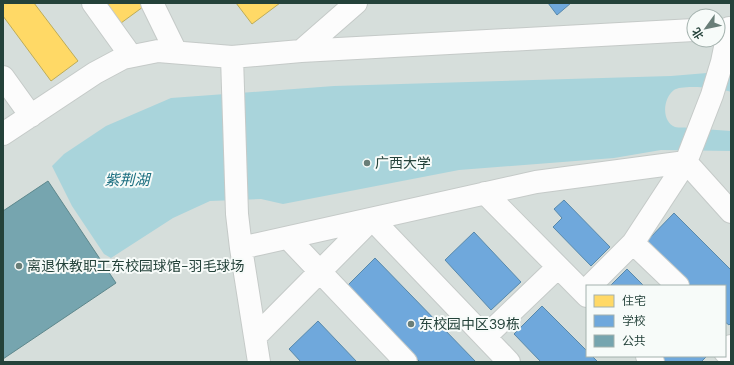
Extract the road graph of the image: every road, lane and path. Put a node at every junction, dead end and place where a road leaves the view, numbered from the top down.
1 (93, 3) edge
2 (152, 3) edge
3 (356, 3) edge
4 (686, 30) edge
5 (724, 48) edge
6 (301, 51) junction
7 (176, 52) junction
8 (131, 56) junction
9 (232, 57) junction
10 (3, 76) edge
11 (31, 116) junction
12 (3, 134) edge
13 (688, 157) junction
14 (485, 194) junction
15 (731, 212) edge
16 (372, 219) junction
17 (288, 238) junction
18 (633, 243) junction
19 (241, 248) junction
20 (558, 267) junction
21 (320, 272) junction
22 (593, 285) edge
23 (677, 285) edge
24 (586, 290) edge
25 (255, 337) junction
26 (486, 337) junction
27 (259, 362) edge
28 (406, 362) edge
29 (508, 362) edge

1 - 8 street
2 - 7 street
3 - 6 street
4 - 6 street
5 - 13 street
6 - 9 street
7 - 8 street
7 - 9 street
8 - 11 street
9 - 19 street
10 - 11 street
11 - 12 street
13 - 14 street
13 - 15 street
13 - 18 street
14 - 16 street
14 - 20 street
16 - 17 street
16 - 21 street
16 - 26 street
17 - 19 street
17 - 21 street
18 - 22 street
18 - 23 street
19 - 25 street
20 - 24 street
20 - 26 street
21 - 25 street
21 - 28 street
25 - 27 street
26 - 29 street

